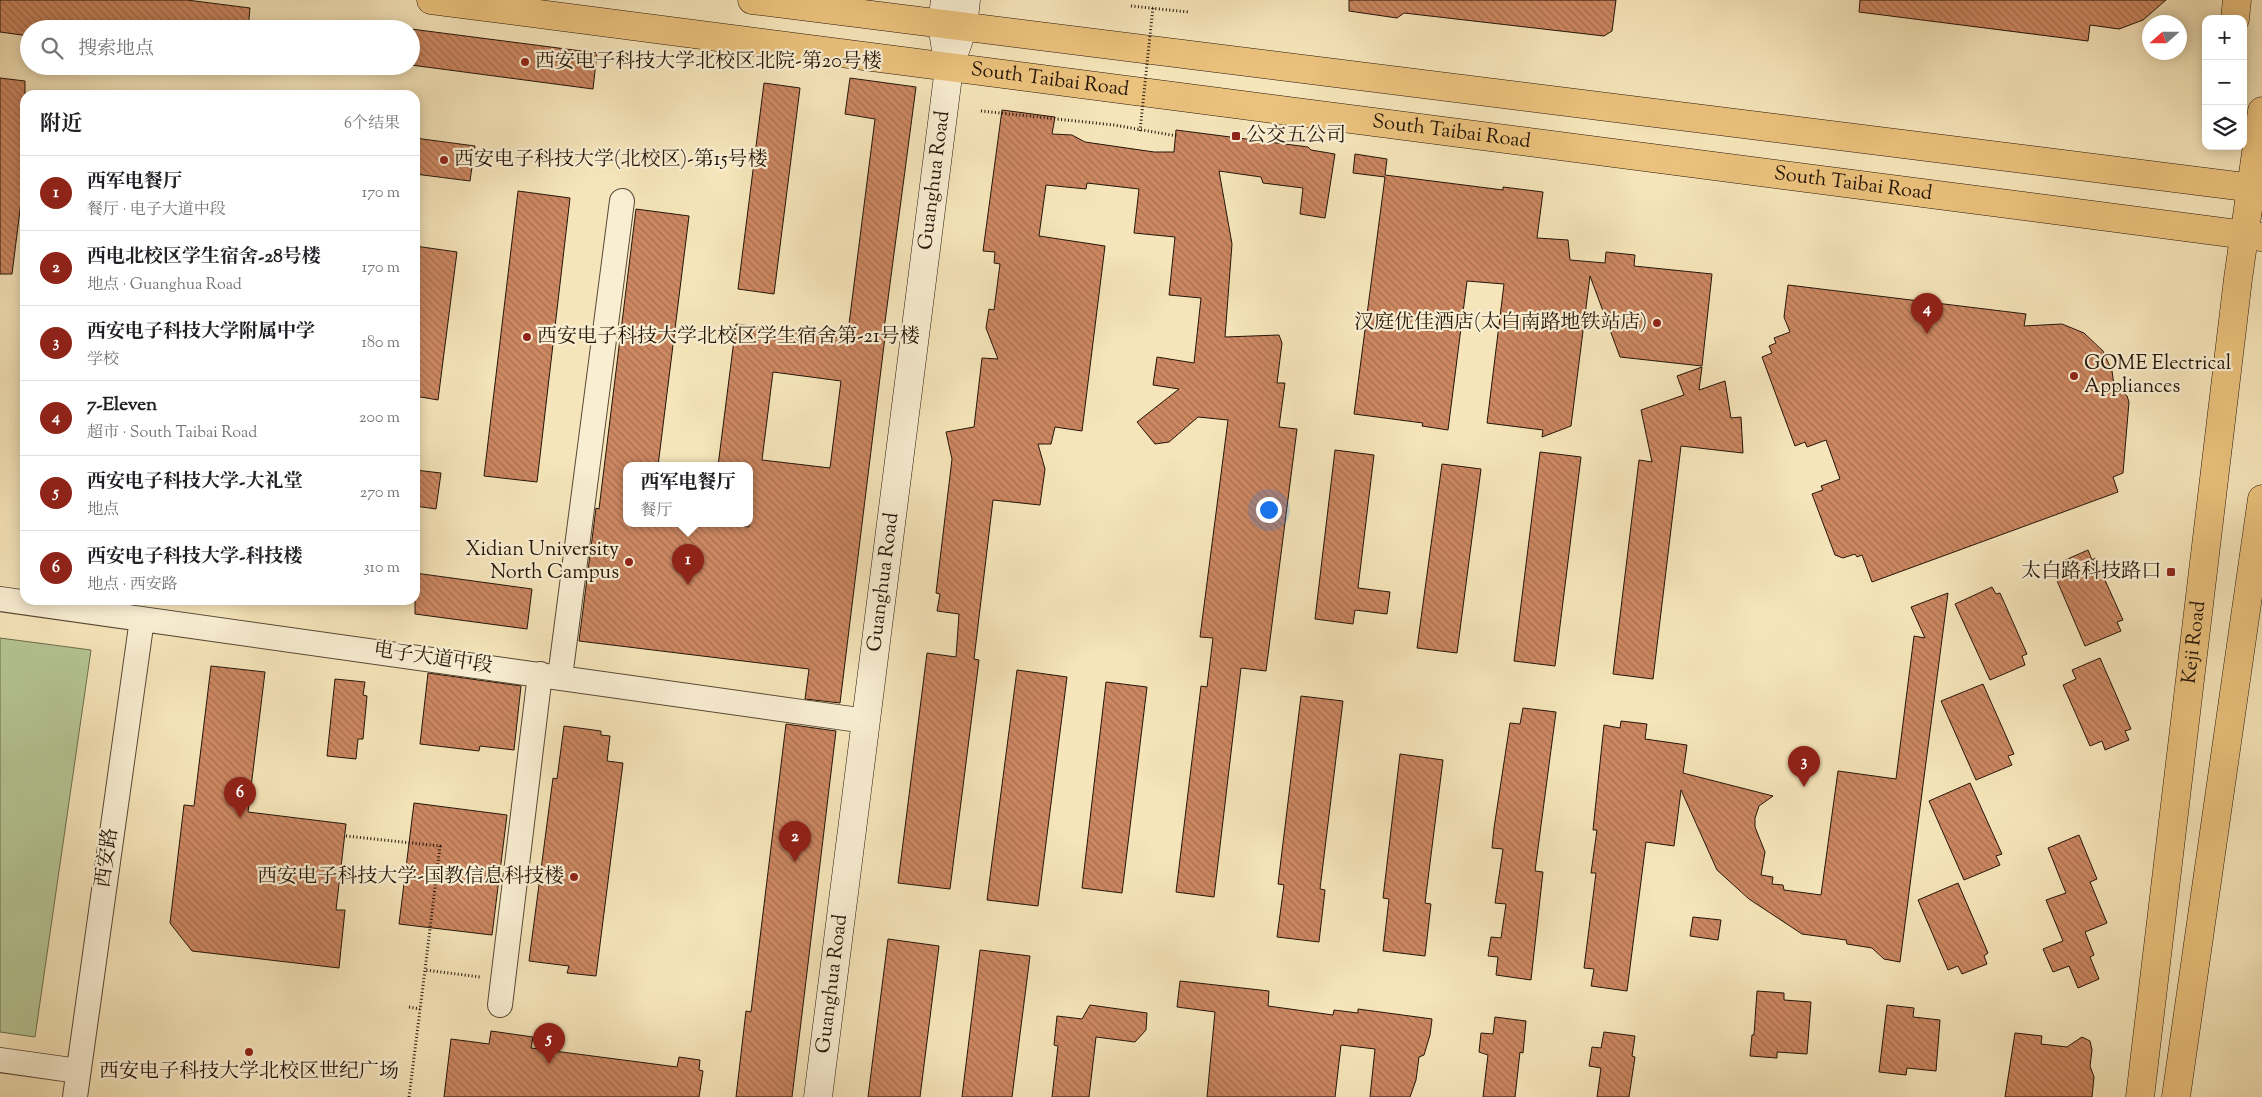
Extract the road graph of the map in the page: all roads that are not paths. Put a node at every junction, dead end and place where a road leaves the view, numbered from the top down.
1 (431, 0) edge
2 (752, 0) edge
3 (966, 0) edge
4 (2237, 0) edge
5 (2235, 15) edge
6 (950, 17) edge
7 (949, 68) junction
8 (2262, 110) edge
9 (2237, 150) edge
10 (2256, 183) edge
11 (622, 201) dead end
12 (2253, 236) edge
13 (2262, 499) edge
14 (0, 599) edge
15 (20, 602) edge
16 (43, 605) edge
17 (142, 619) junction
18 (550, 676) junction
19 (866, 721) junction
20 (500, 1005) dead end
21 (0, 1060) edge
22 (78, 1071) junction
23 (74, 1097) edge
24 (818, 1097) edge
25 (2140, 1097) edge
26 (2176, 1097) edge

1 - 7 main road, South Taibai Road
2 - 6 main road
3 - 6 street, Guanghua Road
4 - 5 main road
6 - 7 street, Guanghua Road
6 - 10 main road
7 - 12 main road, South Taibai Road
7 - 19 street, Guanghua Road
8 - 10 main road, Keji Road
9 - 10 main road
10 - 12 main road, Keji Road
11 - 18 street
12 - 25 main road, Keji Road
13 - 26 main road
14 - 15 street, 电子大道中段
16 - 17 street, 电子大道中段
17 - 18 street, 电子大道中段
17 - 22 street, 西安路
18 - 19 street, 电子大道中段
18 - 20 street
19 - 24 street, Guanghua Road
21 - 22 street
22 - 23 street, 西安路

